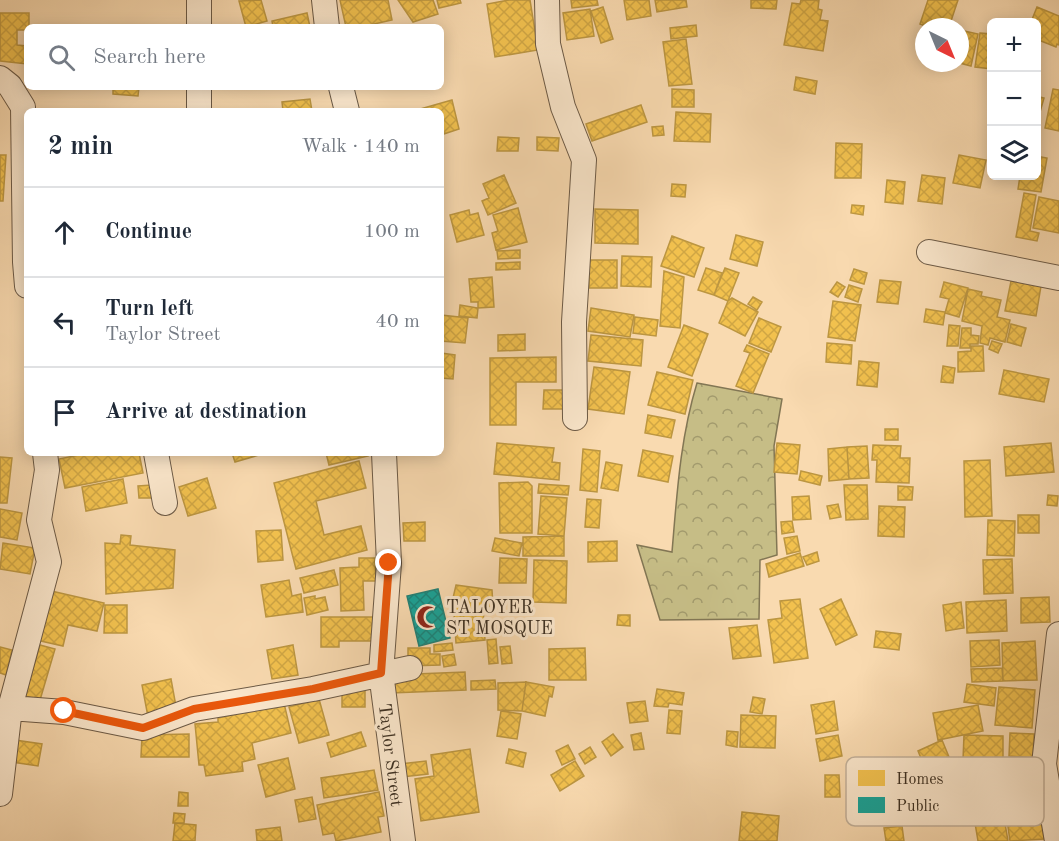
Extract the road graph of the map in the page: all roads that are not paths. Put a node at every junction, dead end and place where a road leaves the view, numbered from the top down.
1 (199, 0) edge
2 (324, 0) edge
3 (547, 0) edge
4 (199, 24) edge
5 (327, 24) edge
6 (0, 78) edge
7 (199, 90) edge
8 (342, 90) edge
9 (199, 108) edge
10 (346, 108) edge
11 (24, 184) edge
12 (929, 252) dead end
13 (1059, 278) edge
14 (575, 418) dead end
15 (45, 456) edge
16 (157, 456) edge
17 (384, 456) edge
18 (165, 503) dead end
19 (1059, 634) edge
20 (410, 668) dead end
21 (381, 673) junction
22 (10, 708) junction
23 (0, 794) edge
24 (403, 841) edge
25 (1057, 841) edge

1 - 4 street
2 - 5 street
3 - 14 street
6 - 11 street
7 - 9 street
8 - 10 street
12 - 13 street
15 - 22 street
16 - 18 street
17 - 21 street, Taylor Street
19 - 25 street
20 - 21 street
21 - 22 street
21 - 24 street, Taylor Street
22 - 23 street

